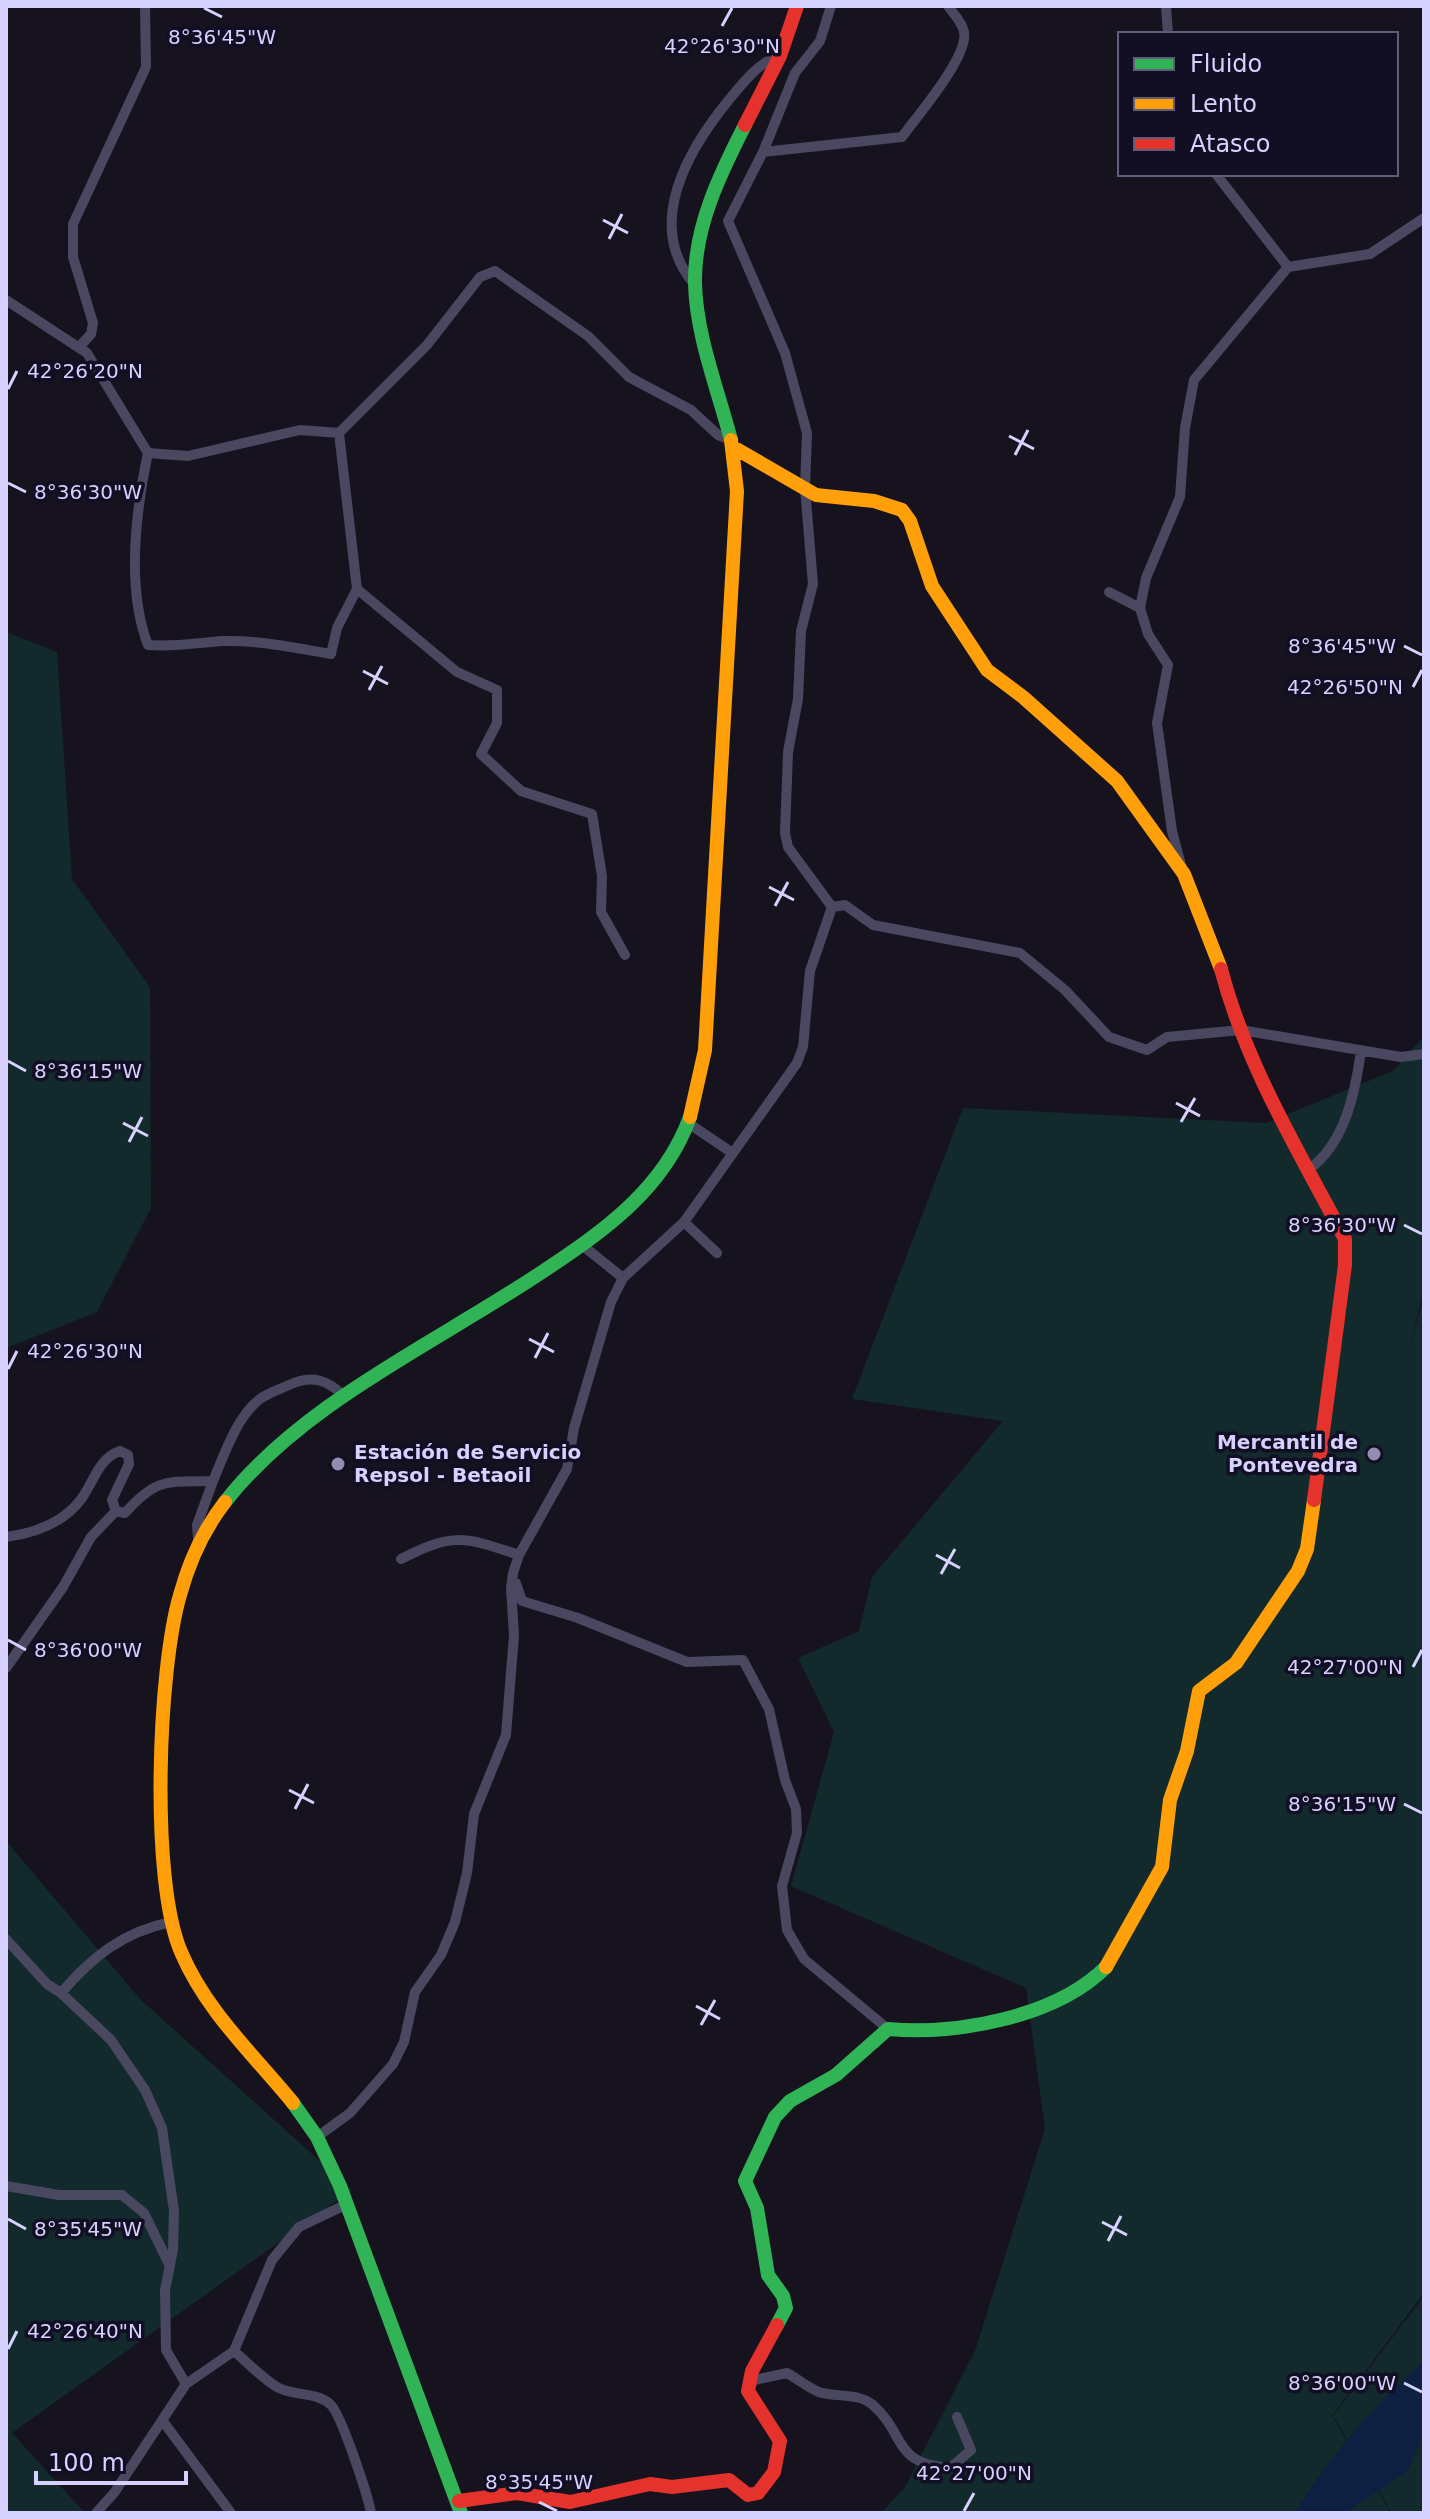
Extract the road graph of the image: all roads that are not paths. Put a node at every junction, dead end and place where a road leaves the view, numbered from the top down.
1 (145, 6) edge
2 (797, 6) edge
3 (831, 6) edge
4 (948, 6) edge
5 (1166, 6) edge
6 (1168, 32) edge
7 (780, 56) junction
8 (763, 152) junction
9 (1218, 176) edge
10 (1424, 218) edge
11 (1288, 267) junction
12 (695, 284) junction
13 (6, 300) edge
14 (93, 323) junction
15 (80, 346) junction
16 (94, 362) junction
17 (339, 433) junction
18 (732, 444) junction
19 (148, 453) junction
20 (805, 488) junction
21 (357, 589) junction
22 (1109, 592) dead end
23 (1140, 608) junction
24 (1184, 874) junction
25 (832, 907) junction
26 (625, 955) dead end
27 (1241, 1030) junction
28 (1361, 1051) junction
29 (1422, 1056) edge
30 (688, 1123) junction
31 (731, 1152) junction
32 (1308, 1170) junction
33 (684, 1222) junction
34 (582, 1245) junction
35 (717, 1253) dead end
36 (623, 1278) junction
37 (345, 1397) junction
38 (213, 1481) junction
39 (116, 1511) junction
40 (6, 1537) edge
41 (198, 1539) junction
42 (519, 1555) junction
43 (401, 1559) dead end
44 (513, 1573) junction
45 (6, 1668) edge
46 (171, 1922) junction
47 (6, 1939) edge
48 (61, 1993) junction
49 (888, 2029) junction
50 (317, 2137) junction
51 (6, 2186) edge
52 (345, 2205) junction
53 (169, 2264) junction
54 (234, 2351) junction
55 (750, 2381) junction
56 (186, 2384) junction
57 (957, 2417) dead end
58 (162, 2420) junction
59 (460, 2507) edge
60 (103, 2511) edge
61 (231, 2513) edge
62 (371, 2513) edge

1 - 14 street
2 - 7 main road
3 - 8 street
4 - 8 street
5 - 6 street
7 - 12 main road
7 - 12 street
8 - 20 street
9 - 11 street
10 - 11 street
11 - 23 street
12 - 18 main road
13 - 15 street
14 - 15 street
14 - 16 street
15 - 16 street
16 - 19 street
17 - 18 street
17 - 19 street
17 - 21 street
18 - 20 main road
18 - 30 main road
19 - 21 street
20 - 24 main road
20 - 25 street
21 - 26 street
22 - 23 street
23 - 24 street
24 - 27 main road
25 - 27 street
25 - 31 street
27 - 28 street
27 - 32 main road
28 - 29 street
28 - 32 street
30 - 31 street
30 - 34 main road
31 - 33 street
32 - 49 main road
33 - 35 street
33 - 36 street
34 - 36 street
34 - 37 main road
36 - 42 street
37 - 38 street
37 - 41 main road
38 - 39 street
38 - 41 street
39 - 40 street
39 - 45 street
41 - 46 main road
42 - 43 street
42 - 44 street
44 - 49 street
44 - 50 street
46 - 48 street
46 - 50 main road
47 - 48 street
48 - 53 street
49 - 55 main road
50 - 52 main road
51 - 53 street
52 - 54 street
52 - 59 main road
53 - 56 street
54 - 56 street
54 - 62 street
55 - 57 street
55 - 59 main road
56 - 58 street
58 - 60 street
58 - 61 street

